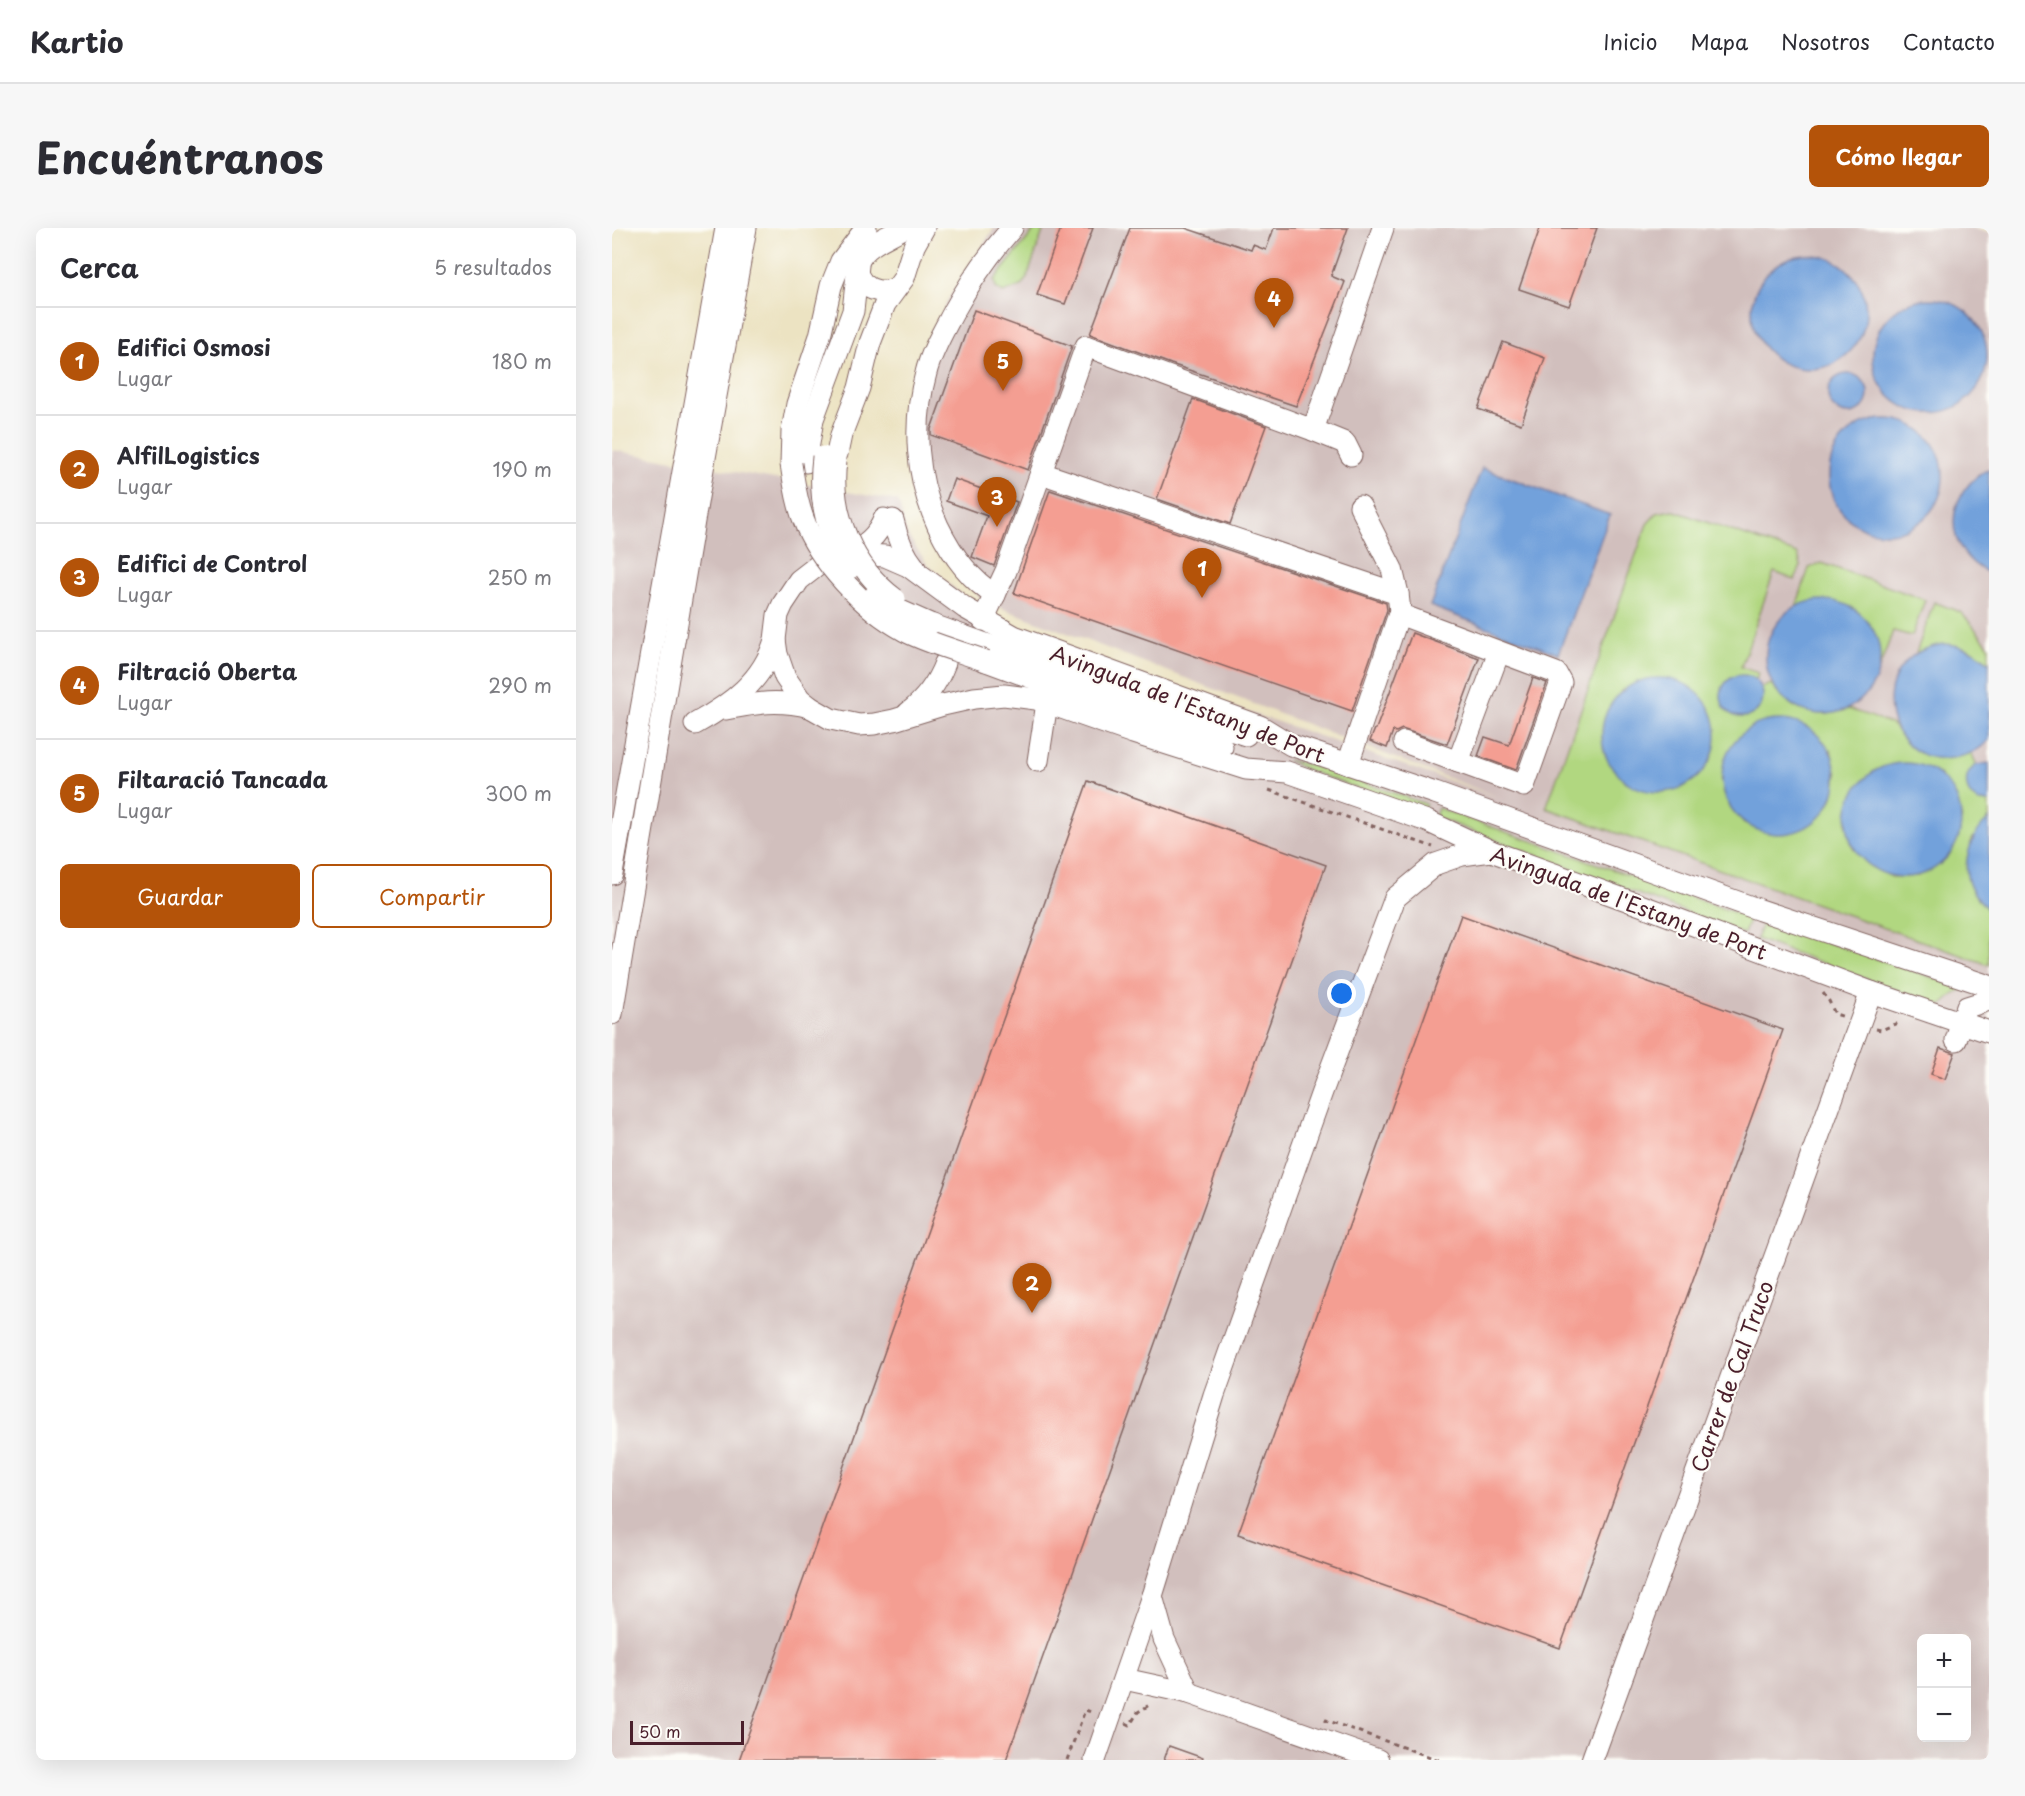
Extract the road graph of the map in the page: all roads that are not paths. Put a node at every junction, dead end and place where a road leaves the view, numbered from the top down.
1 (726, 228) edge
2 (746, 228) edge
3 (903, 228) edge
4 (924, 228) edge
5 (1012, 228) edge
6 (1383, 228) edge
7 (868, 237) edge
8 (858, 265) junction
9 (906, 270) junction
10 (894, 289) junction
11 (1313, 430) junction
12 (1351, 455) dead end
13 (814, 459) junction
14 (1041, 473) junction
15 (1360, 506) dead end
16 (840, 560) junction
17 (920, 573) junction
18 (995, 595) junction
19 (1398, 604) junction
20 (983, 620) junction
21 (775, 640) junction
22 (1499, 652) junction
23 (987, 653) junction
24 (945, 663) dead end
25 (1047, 703) junction
26 (810, 707) junction
27 (719, 711) junction
28 (894, 720) junction
29 (695, 724) dead end
30 (1404, 742) dead end
31 (1290, 745) junction
32 (1038, 761) dead end
33 (1458, 762) junction
34 (1348, 764) junction
35 (1287, 772) junction
36 (1491, 851) junction
37 (612, 874) edge
38 (1989, 986) edge
39 (1871, 992) junction
40 (1989, 1000) edge
41 (612, 1014) edge
42 (1959, 1032) junction
43 (1989, 1032) edge
44 (1152, 1596) junction
45 (1124, 1679) junction
46 (1189, 1693) junction
47 (1095, 1760) edge
48 (1378, 1760) edge
49 (1592, 1760) edge

1 - 37 street
2 - 41 street
3 - 7 street
4 - 9 street
5 - 18 street
6 - 11 street
7 - 8 street
7 - 9 street
7 - 13 street
8 - 10 street
8 - 13 street
9 - 10 street
10 - 13 street
11 - 12 street
11 - 14 street
13 - 16 street, bridge
13 - 23 street, bridge
14 - 18 street
14 - 19 street
15 - 19 street
16 - 17 street, Avinguda de l'Estany de Port
16 - 17 street
16 - 21 street, Avinguda de l'Estany de Port
16 - 23 street, bridge
17 - 20 street, Avinguda de l'Estany de Port
18 - 20 street
19 - 22 street
19 - 34 street
20 - 31 street, Avinguda de l'Estany de Port
21 - 26 street, Avinguda de l'Estany de Port
21 - 27 street
22 - 33 street
22 - 33 street
23 - 31 street
23 - 35 street
24 - 28 street
25 - 28 street, Avinguda de l'Estany de Port
25 - 32 street
25 - 35 street, Avinguda de l'Estany de Port
26 - 27 street
26 - 28 street, Avinguda de l'Estany de Port
27 - 29 street
30 - 33 street
31 - 34 street, Avinguda de l'Estany de Port
34 - 38 street, Avinguda de l'Estany de Port
35 - 36 street, Avinguda de l'Estany de Port
36 - 39 street, Avinguda de l'Estany de Port
36 - 44 street
39 - 42 street, Avinguda de l'Estany de Port
39 - 49 street, Carrer de Cal Truco
40 - 42 street
42 - 43 street, Avinguda de l'Estany de Port
44 - 45 street
44 - 46 street
45 - 46 street
45 - 47 street
46 - 48 street

